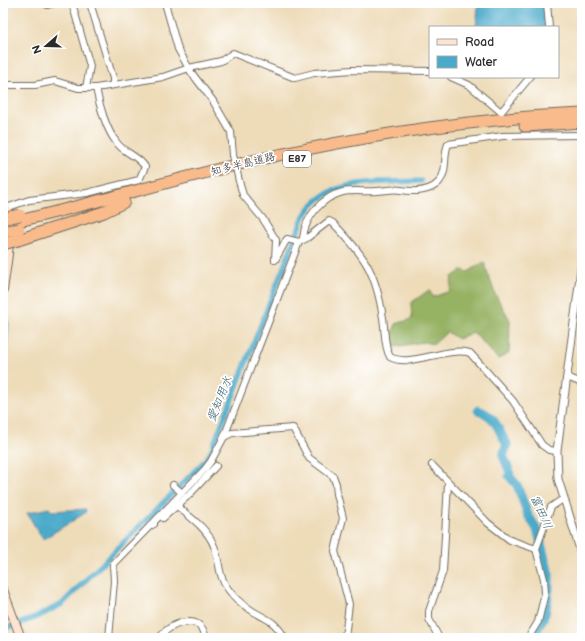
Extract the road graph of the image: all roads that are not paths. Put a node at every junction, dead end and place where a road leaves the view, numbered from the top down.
1 (43, 3) edge
2 (55, 3) edge
3 (72, 3) edge
4 (90, 3) edge
5 (165, 3) edge
6 (548, 3) edge
7 (549, 26) edge
8 (189, 68) junction
9 (429, 71) edge
10 (454, 78) edge
11 (529, 78) edge
12 (113, 84) junction
13 (3, 85) edge
14 (86, 88) junction
15 (96, 88) junction
16 (582, 114) edge
17 (582, 122) edge
18 (582, 136) edge
19 (4, 217) edge
20 (19, 226) junction
21 (3, 232) edge
22 (301, 240) junction
23 (3, 244) edge
24 (5, 256) edge
25 (582, 262) edge
26 (3, 291) edge
27 (567, 377) junction
28 (582, 382) edge
29 (224, 437) junction
30 (557, 451) junction
31 (432, 465) dead end
32 (216, 466) dead end
33 (448, 483) junction
34 (173, 485) dead end
35 (182, 493) junction
36 (563, 499) junction
37 (177, 506) junction
38 (150, 526) junction
39 (536, 549) junction
40 (582, 556) edge
41 (3, 590) edge
42 (21, 638) edge
43 (109, 638) edge
44 (160, 638) edge
45 (205, 638) edge
46 (285, 638) edge
47 (345, 638) edge
48 (438, 638) edge
49 (528, 638) edge

1 - 2 street
3 - 14 street
4 - 12 street
5 - 8 street
6 - 7 street
8 - 9 street
8 - 12 street
8 - 22 street, bridge
10 - 11 street
12 - 15 street
13 - 14 street
14 - 15 street
15 - 19 street
16 - 20 highway, 知多半島道路 / E87
17 - 20 highway, 知多半島道路 / E87
18 - 22 street
19 - 20 highway, bridge
19 - 24 main road
20 - 21 highway, 知多半島道路 / E87, bridge
20 - 23 highway, bridge
22 - 29 street
22 - 30 street
24 - 26 main road
25 - 27 street
27 - 28 street
27 - 30 street
29 - 35 street
29 - 47 street
30 - 36 street
31 - 33 street
32 - 37 street
33 - 39 street
33 - 48 street
34 - 35 street
35 - 38 street
36 - 39 street
36 - 40 street
37 - 38 street
37 - 46 street
38 - 43 street
39 - 49 street
41 - 42 main road
44 - 45 street

